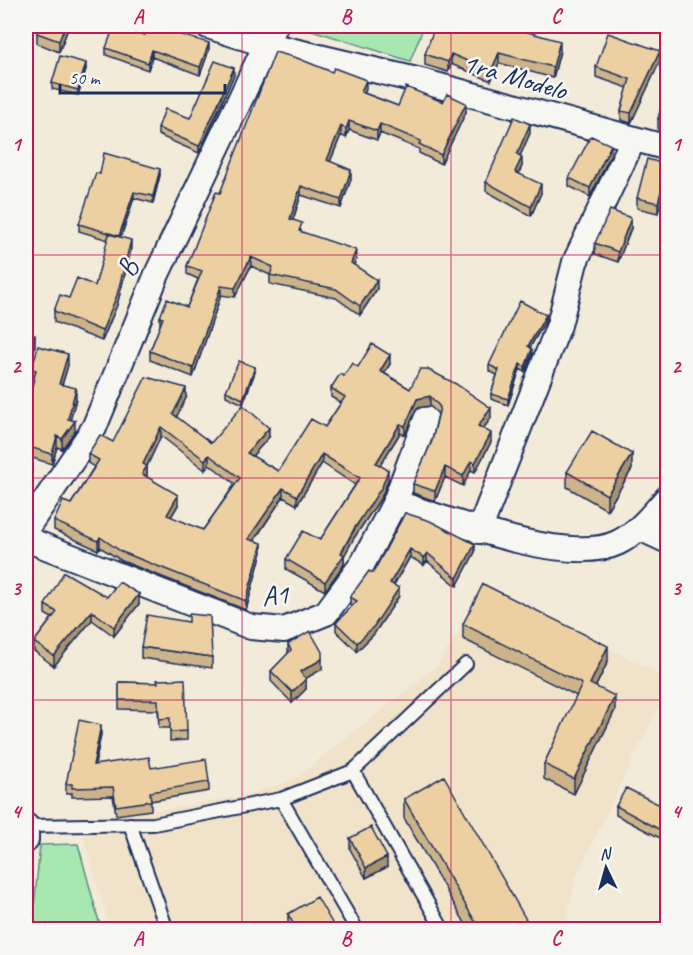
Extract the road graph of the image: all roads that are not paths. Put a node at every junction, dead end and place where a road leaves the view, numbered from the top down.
1 (208, 26) edge
2 (270, 35) edge
3 (633, 140) junction
4 (668, 148) edge
5 (426, 419) dead end
6 (668, 497) edge
7 (395, 502) junction
8 (26, 528) edge
9 (640, 528) junction
10 (479, 531) junction
11 (26, 539) edge
12 (668, 541) edge
13 (466, 664) dead end
14 (353, 771) junction
15 (281, 799) junction
16 (130, 824) junction
17 (26, 830) edge
18 (167, 930) edge
19 (357, 930) edge
20 (443, 930) edge

1 - 2 street, 1ra Modelo
2 - 3 street, 1ra Modelo
2 - 8 street, B
3 - 4 street, 1ra Modelo
3 - 10 street
5 - 7 street, A1
6 - 9 street
7 - 10 street
7 - 11 street, A1
9 - 10 street
9 - 12 street
13 - 14 lane
14 - 15 lane
14 - 20 lane
15 - 16 lane
15 - 19 lane
16 - 17 lane
16 - 18 lane

